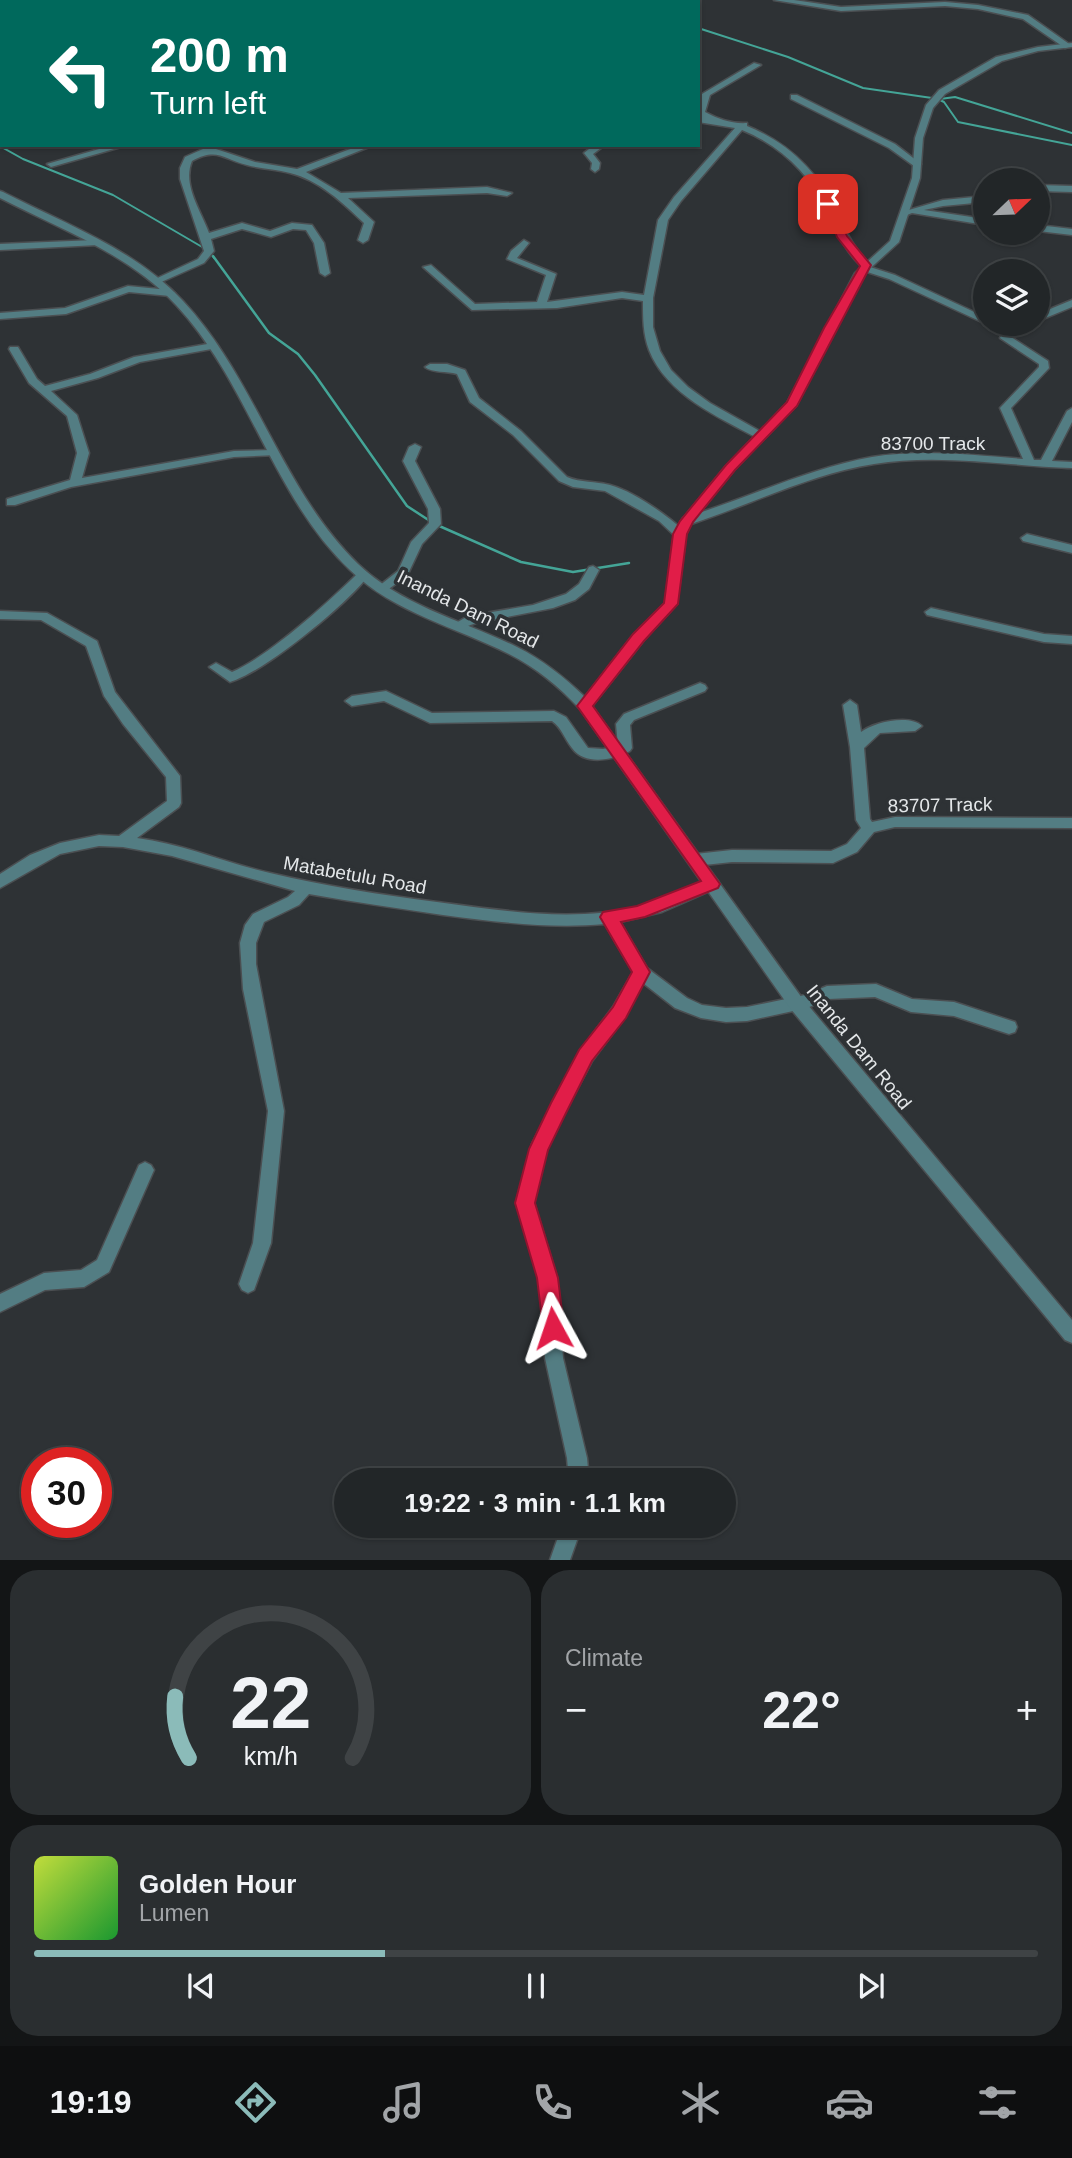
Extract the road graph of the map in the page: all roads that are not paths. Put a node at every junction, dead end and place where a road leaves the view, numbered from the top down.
1 (778, 0) edge
2 (965, 2) edge
3 (913, 4) edge
4 (1070, 46) edge
5 (757, 65) dead end
6 (794, 97) dead end
7 (700, 119) edge
8 (716, 120) junction
9 (744, 125) junction
10 (118, 147) edge
11 (212, 147) edge
12 (365, 147) edge
13 (598, 147) edge
14 (917, 163) junction
15 (51, 164) dead end
16 (595, 169) dead end
17 (298, 172) junction
18 (1050, 188) edge
19 (1072, 189) edge
20 (507, 192) dead end
21 (0, 194) edge
22 (336, 196) junction
23 (973, 200) edge
24 (910, 212) junction
25 (973, 221) edge
26 (1050, 229) edge
27 (1072, 232) edge
28 (207, 237) junction
29 (363, 240) dead end
30 (95, 243) junction
31 (524, 243) dead end
32 (0, 247) edge
33 (428, 267) dead end
34 (865, 267) junction
35 (325, 273) dead end
36 (156, 281) junction
37 (170, 293) junction
38 (648, 299) junction
39 (1072, 303) edge
40 (541, 305) junction
41 (1050, 313) edge
42 (973, 315) edge
43 (0, 316) edge
44 (1006, 336) edge
45 (213, 346) junction
46 (14, 349) dead end
47 (430, 367) dead end
48 (46, 389) junction
49 (1072, 411) edge
50 (761, 436) junction
51 (415, 447) dead end
52 (273, 453) junction
53 (1030, 463) junction
54 (1045, 463) junction
55 (1069, 466) edge
56 (75, 483) junction
57 (11, 502) dead end
58 (687, 521) junction
59 (680, 534) junction
60 (1027, 538) dead end
61 (1072, 549) edge
62 (593, 570) dead end
63 (363, 575) junction
64 (383, 589) junction
65 (931, 612) dead end
66 (0, 615) edge
67 (457, 625) junction
68 (1072, 640) edge
69 (216, 667) dead end
70 (700, 688) dead end
71 (352, 701) dead end
72 (850, 705) dead end
73 (584, 706) junction
74 (915, 726) dead end
75 (858, 747) junction
76 (619, 752) junction
77 (1072, 823) edge
78 (869, 828) junction
79 (121, 842) junction
80 (695, 860) junction
81 (0, 882) edge
82 (712, 884) junction
83 (306, 886) junction
84 (609, 917) junction
85 (641, 972) junction
86 (796, 1003) junction
87 (1009, 1027) dead end
88 (145, 1170) dead end
89 (248, 1284) dead end
90 (0, 1303) edge
91 (1072, 1334) edge
92 (578, 1468) edge
93 (568, 1538) edge
94 (560, 1559) edge

1 - 3 street
2 - 3 street
2 - 4 street
4 - 14 street
5 - 8 street
6 - 14 street
7 - 8 street
8 - 9 street
9 - 34 street
9 - 38 street
10 - 15 street
11 - 17 street
11 - 28 street
12 - 17 street
13 - 16 street
14 - 24 street
17 - 22 street
18 - 19 street
20 - 22 street
21 - 30 street, Inanda Dam Road
22 - 29 street
23 - 24 street
24 - 25 street
24 - 34 street
26 - 27 street
28 - 35 street
28 - 36 street
30 - 32 street
30 - 36 street, Inanda Dam Road
31 - 40 street
33 - 40 street
34 - 42 street
34 - 50 street
36 - 37 street, Inanda Dam Road
37 - 43 street
37 - 45 street, Inanda Dam Road
38 - 40 street
38 - 50 street
39 - 41 street
44 - 53 street
45 - 48 street
45 - 52 street, Inanda Dam Road
46 - 48 street
47 - 59 street
48 - 56 street
49 - 54 street
50 - 58 street
51 - 64 street
52 - 56 street
52 - 63 street, Inanda Dam Road
53 - 54 street, 83700 Track
53 - 58 street, 83700 Track
54 - 55 street, 83700 Track
56 - 57 street
58 - 59 street
59 - 73 street
60 - 61 street
62 - 67 street
63 - 64 street, Inanda Dam Road
63 - 69 street
64 - 67 street, Inanda Dam Road
65 - 68 street
66 - 79 street
67 - 73 street, Inanda Dam Road
70 - 76 street
71 - 76 street
72 - 75 street
73 - 76 street, Inanda Dam Road
74 - 75 street
75 - 78 street
76 - 80 street, Inanda Dam Road
77 - 78 street, 83707 Track
78 - 80 street, 83707 Track
79 - 81 street, Matabetulu Road
79 - 83 street, Matabetulu Road
80 - 82 street, Inanda Dam Road
82 - 84 street, Matabetulu Road
82 - 86 street, Inanda Dam Road
83 - 84 street, Matabetulu Road
83 - 89 street
84 - 85 street
85 - 86 street
85 - 92 street
86 - 87 street
86 - 91 street, Inanda Dam Road
88 - 90 street
93 - 94 street

